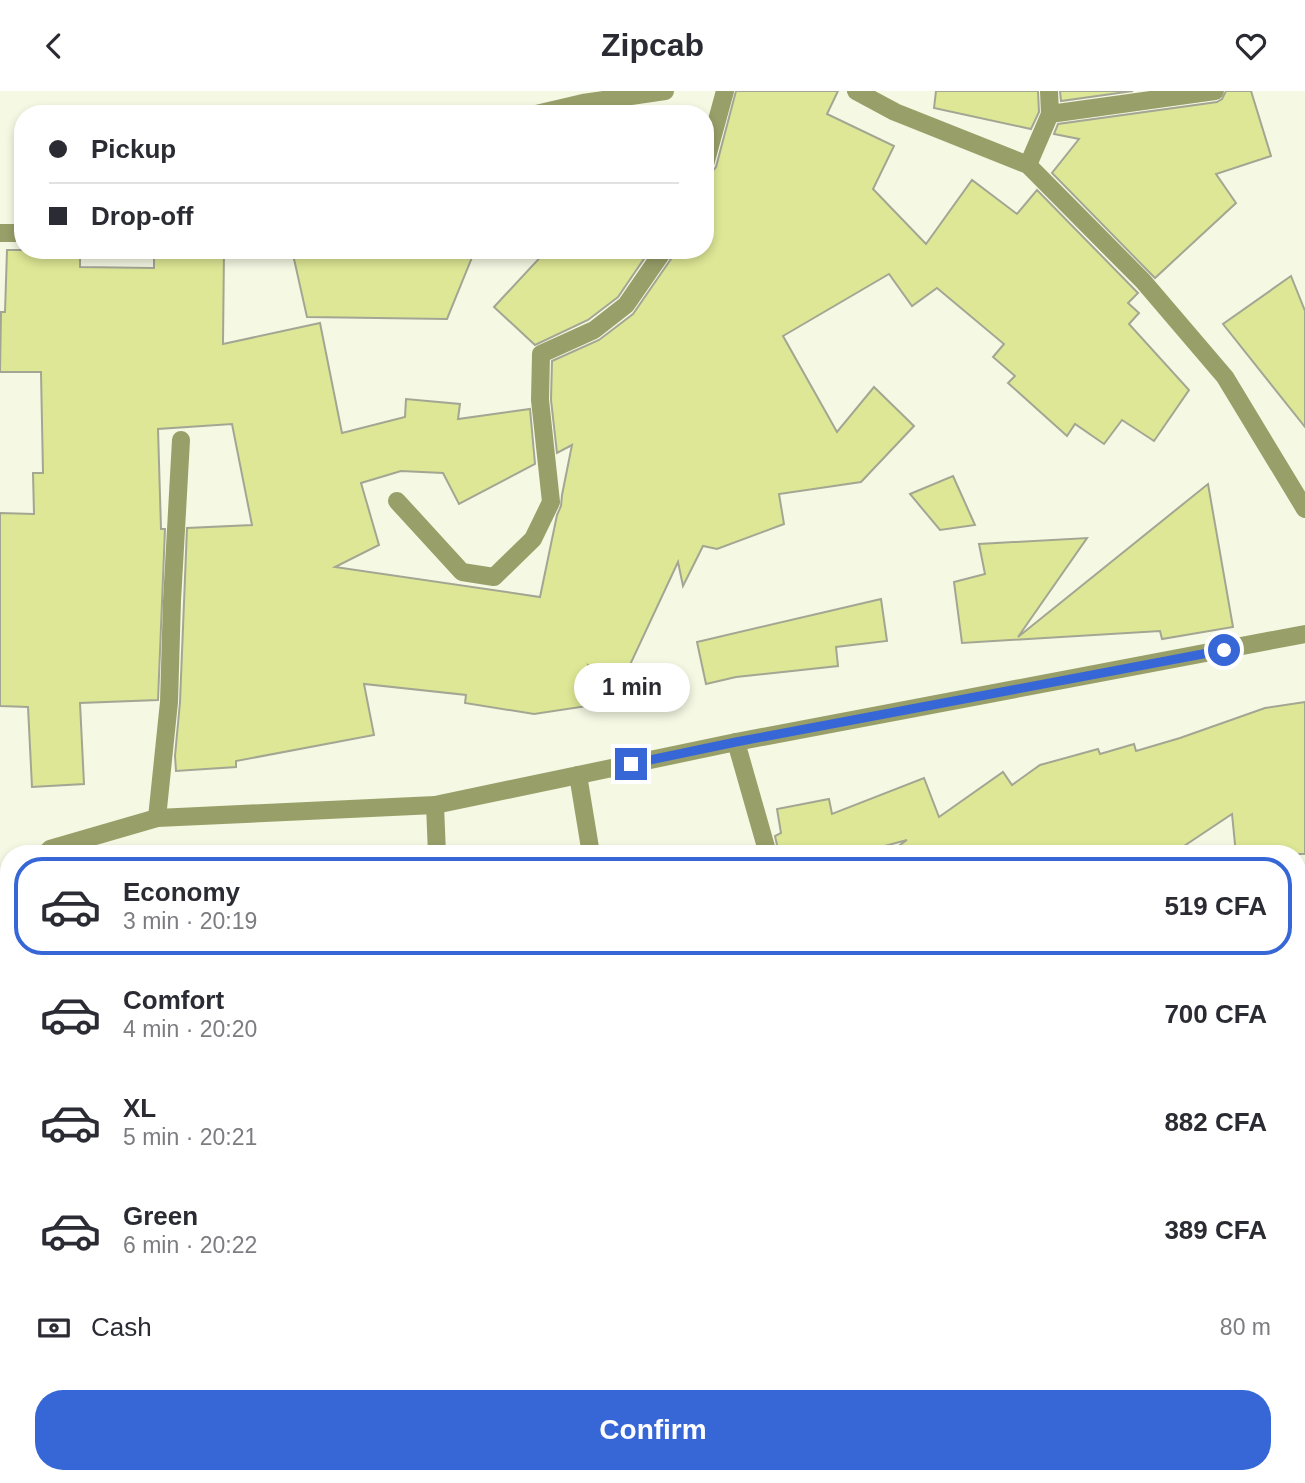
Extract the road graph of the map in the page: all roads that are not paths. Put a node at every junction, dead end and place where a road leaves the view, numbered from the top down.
1 (665, 91) edge
2 (726, 91) edge
3 (856, 91) edge
4 (1049, 91) edge
5 (1215, 91) edge
6 (574, 105) edge
7 (1050, 114) junction
8 (714, 133) edge
9 (1028, 165) junction
10 (658, 259) edge
11 (181, 440) dead end
12 (397, 501) dead end
13 (1305, 509) edge
14 (1305, 634) edge
15 (736, 742) junction
16 (578, 775) junction
17 (435, 805) junction
18 (157, 818) junction
19 (64, 845) edge
20 (437, 845) edge
21 (590, 845) edge
22 (765, 845) edge

1 - 6 street
2 - 8 street
3 - 9 street
4 - 7 street
5 - 7 street
7 - 9 street
9 - 13 street
10 - 12 street
11 - 18 street
14 - 15 street
15 - 16 street
15 - 22 street
16 - 17 street
16 - 21 street
17 - 18 street
17 - 20 street
18 - 19 street

